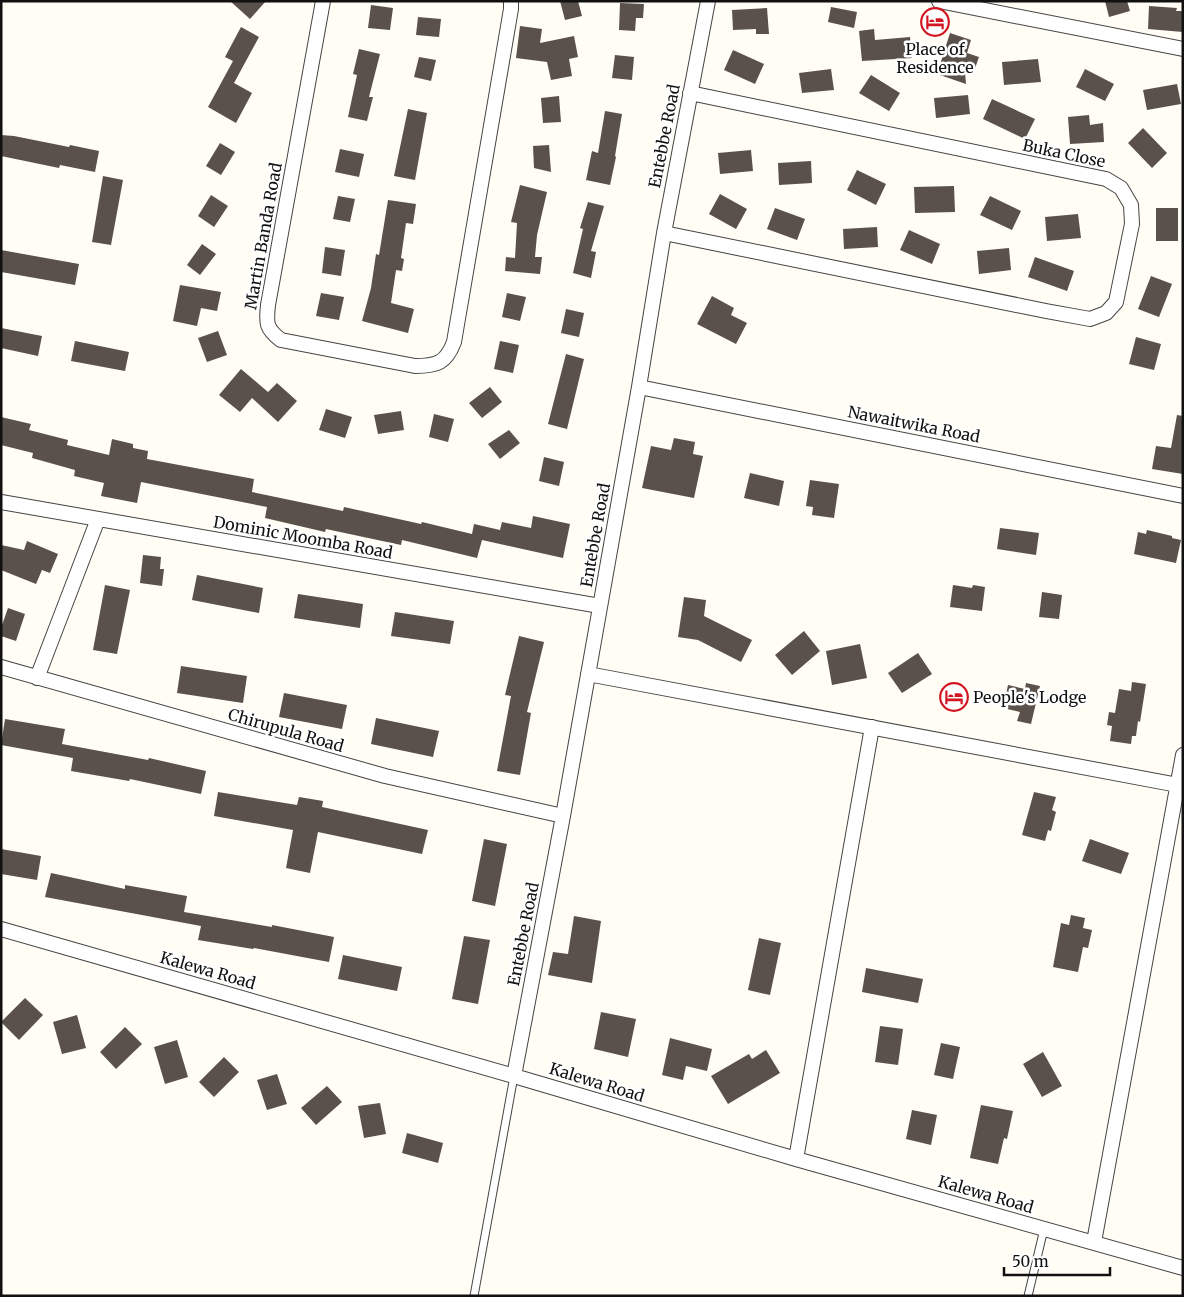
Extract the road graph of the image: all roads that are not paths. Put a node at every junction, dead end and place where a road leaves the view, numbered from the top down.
1 (323, 1) edge
2 (511, 1) edge
3 (708, 1) edge
4 (939, 1) edge
5 (1183, 49) edge
6 (690, 93) junction
7 (664, 233) junction
8 (639, 387) junction
9 (1183, 496) edge
10 (1, 502) edge
11 (98, 519) junction
12 (600, 606) junction
13 (1, 667) edge
14 (588, 674) junction
15 (37, 678) junction
16 (872, 727) junction
17 (1183, 755) edge
18 (1180, 786) edge
19 (563, 816) junction
20 (1, 929) edge
21 (514, 1076) junction
22 (796, 1159) junction
23 (1044, 1229) junction
24 (1094, 1242) junction
25 (1183, 1268) edge
26 (474, 1296) edge
27 (1028, 1296) edge

1 - 2 street, Martin Banda Road
3 - 6 street, Entebbe Road
4 - 5 street
6 - 7 street, Entebbe Road
6 - 7 street, Buka Close
7 - 8 street, Entebbe Road
8 - 9 street, Nawaitwika Road
8 - 12 street, Entebbe Road
10 - 11 street, Dominic Moomba Road
11 - 12 street, Dominic Moomba Road
11 - 15 street
12 - 14 street, Entebbe Road
13 - 15 street, Chirupula Road
14 - 16 street
14 - 19 street, Entebbe Road
15 - 19 street, Chirupula Road
16 - 18 street
16 - 22 street
17 - 18 street
18 - 24 street
19 - 21 street, Entebbe Road
20 - 21 street, Kalewa Road
21 - 22 street, Kalewa Road
21 - 26 lane
22 - 23 street, Kalewa Road
23 - 24 street, Kalewa Road
23 - 27 lane
24 - 25 street, Kalewa Road

